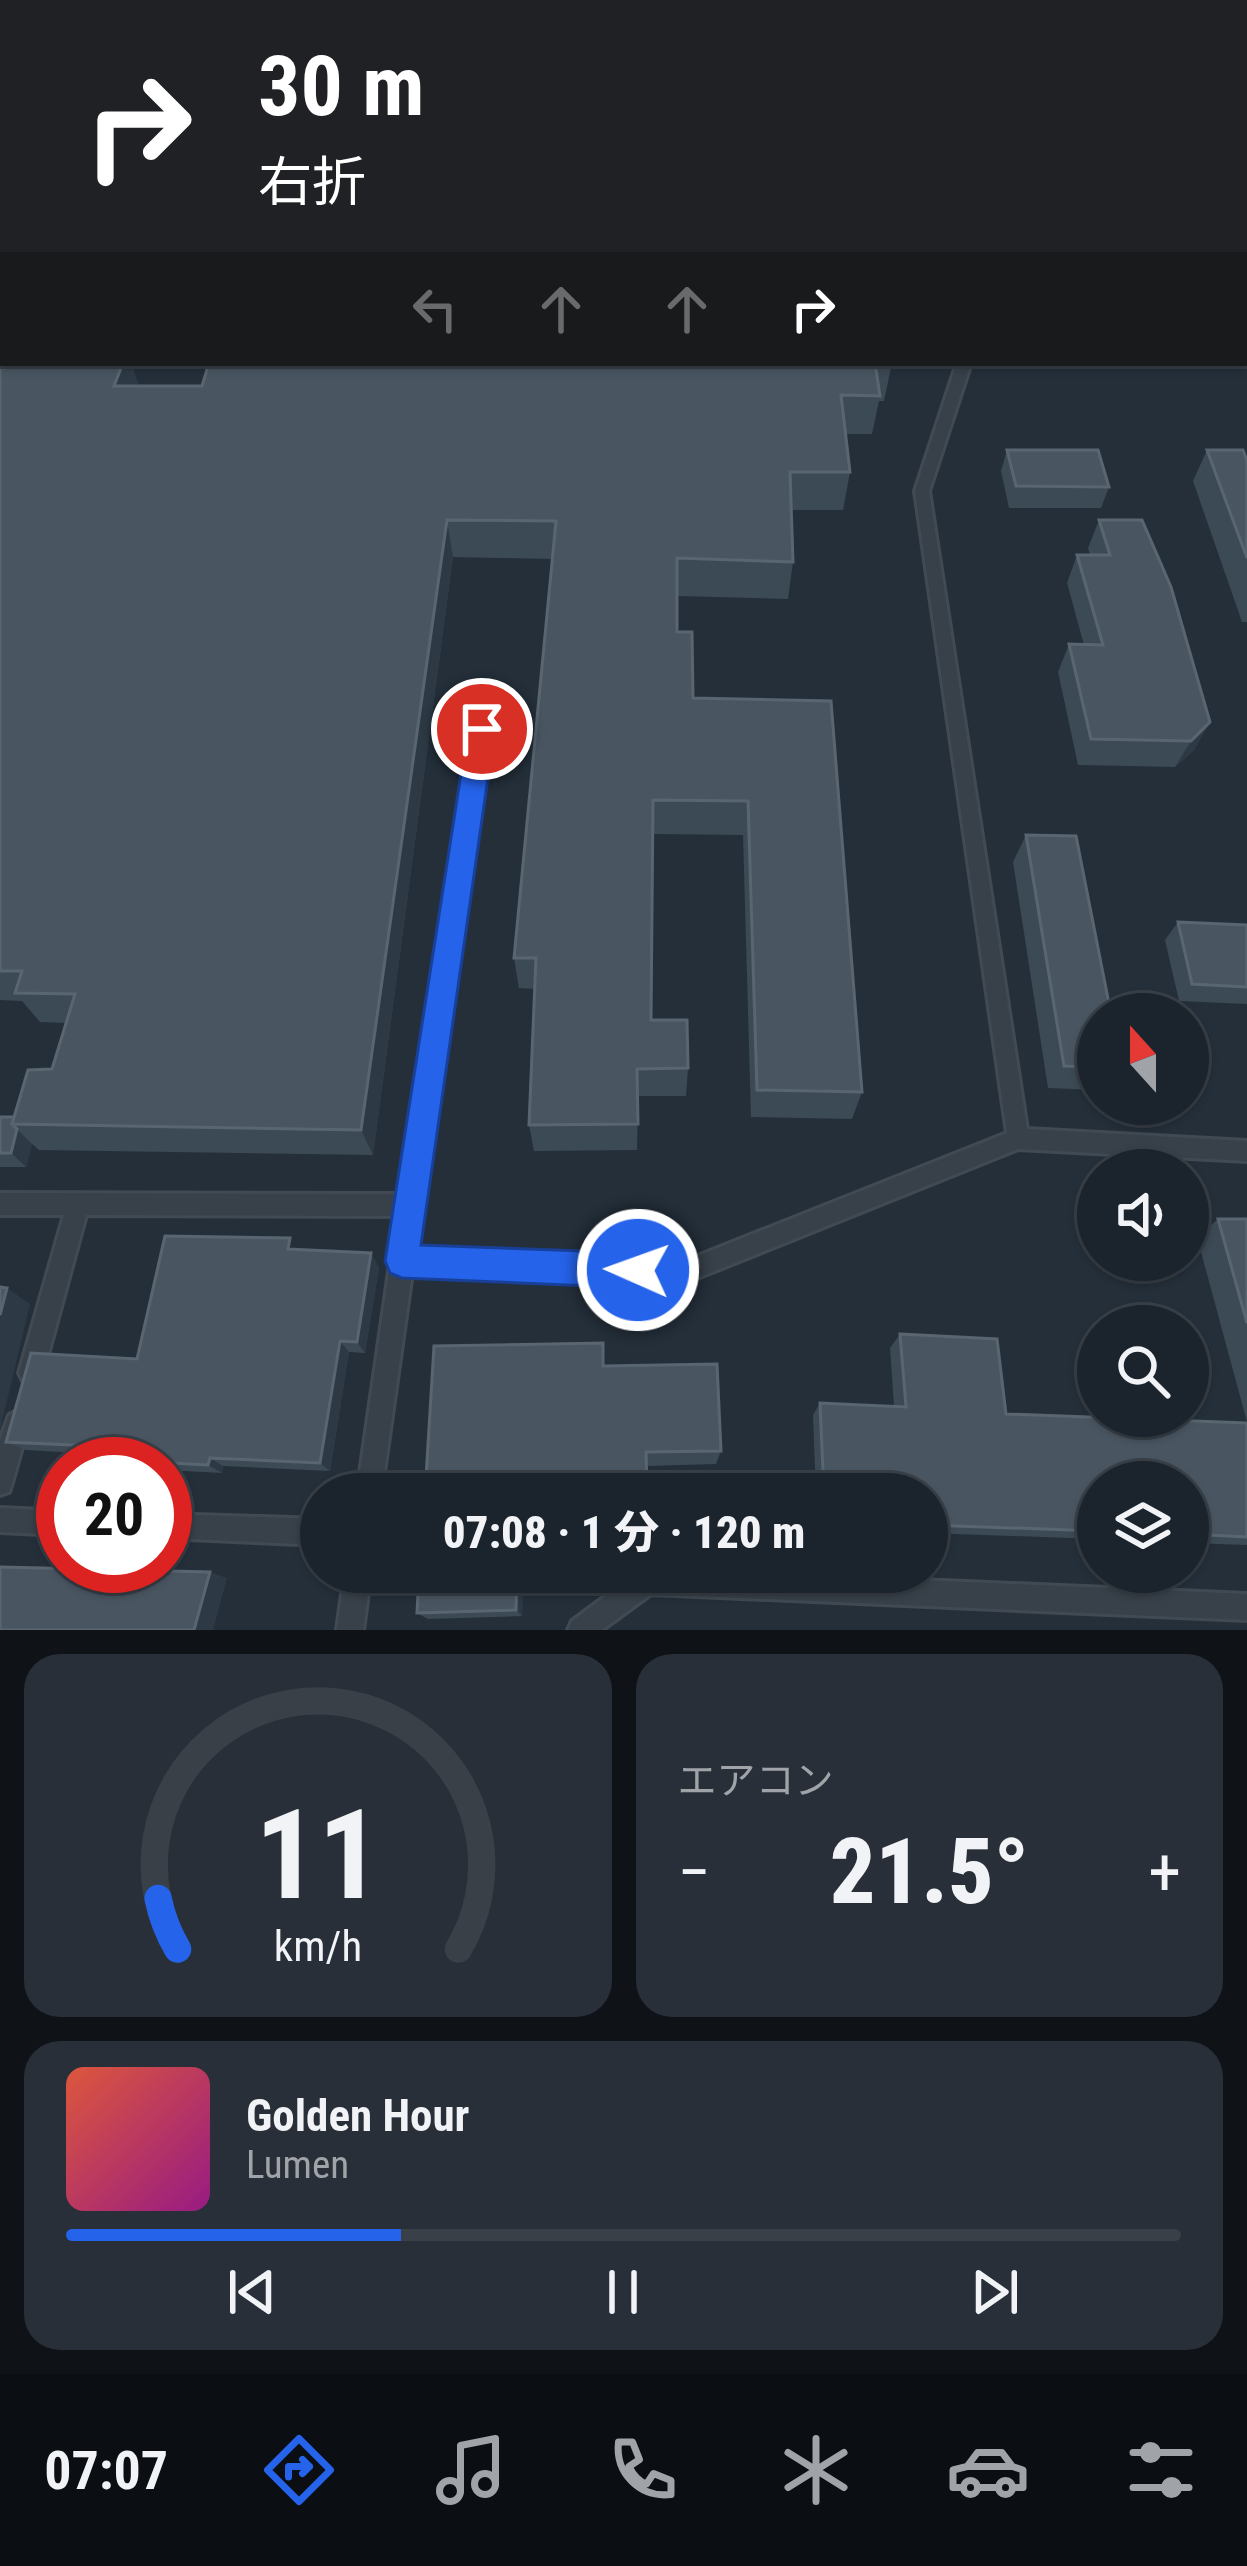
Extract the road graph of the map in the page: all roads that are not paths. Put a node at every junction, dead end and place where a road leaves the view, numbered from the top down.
1 (963, 366) edge
2 (482, 729) dead end
3 (1018, 1139) junction
4 (1247, 1151) edge
5 (0, 1204) edge
6 (78, 1204) junction
7 (410, 1205) junction
8 (402, 1261) junction
9 (372, 1473) edge
10 (0, 1483) edge
11 (0, 1520) edge
12 (36, 1522) edge
13 (192, 1527) edge
14 (300, 1531) edge
15 (355, 1593) edge
16 (1247, 1607) edge
17 (350, 1630) edge
18 (581, 1630) edge

1 - 3 lane
2 - 7 lane
3 - 4 lane
3 - 8 lane
5 - 6 lane
6 - 7 lane
6 - 10 lane
7 - 8 lane
8 - 9 lane
11 - 12 lane
13 - 14 lane
15 - 17 lane
16 - 18 lane

